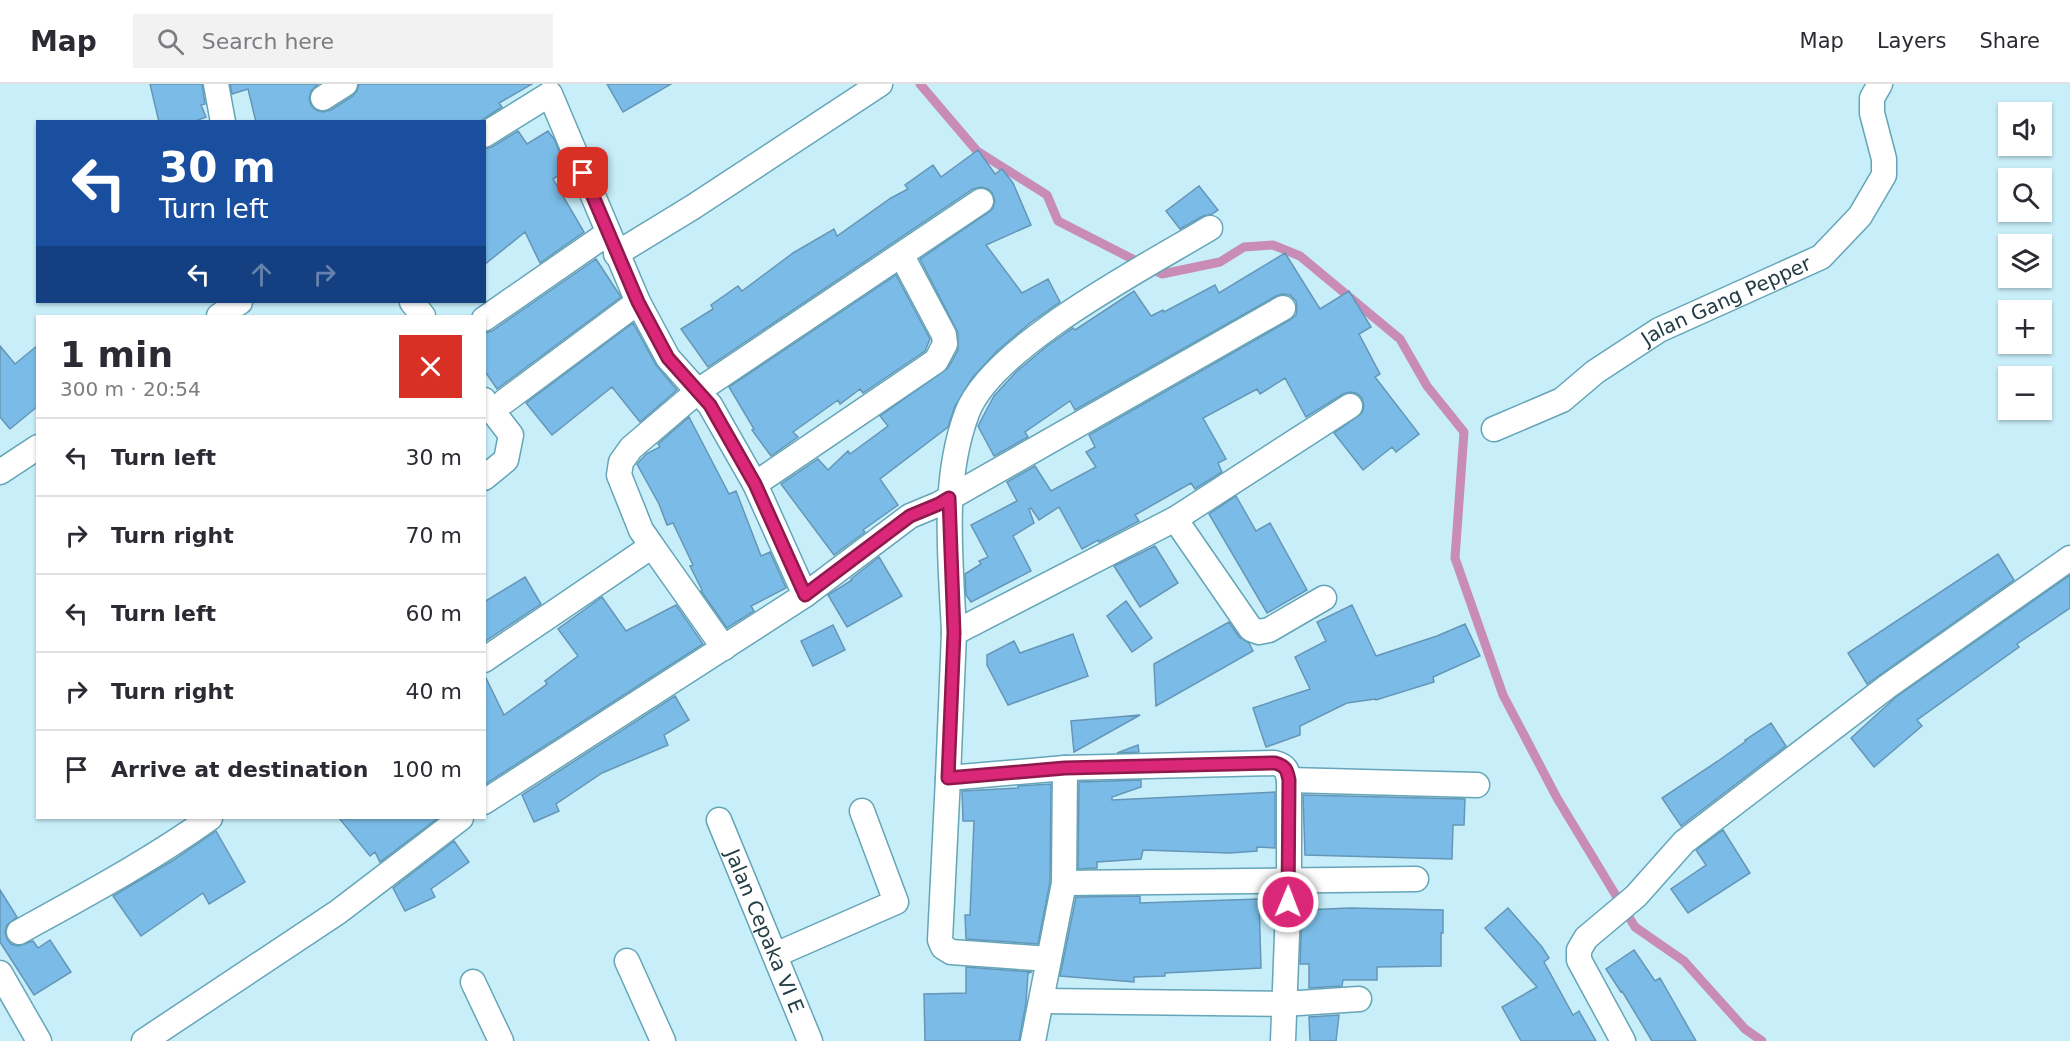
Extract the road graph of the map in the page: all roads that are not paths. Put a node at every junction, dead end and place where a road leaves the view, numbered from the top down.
1 (216, 84) edge
2 (345, 84) edge
3 (880, 84) edge
4 (1880, 84) edge
5 (553, 87) edge
6 (323, 98) dead end
7 (223, 120) edge
8 (486, 134) edge
9 (981, 201) dead end
10 (1210, 228) dead end
11 (612, 243) junction
12 (902, 256) junction
13 (638, 302) junction
14 (238, 303) edge
15 (413, 303) edge
16 (1283, 308) dead end
17 (220, 315) edge
18 (422, 315) edge
19 (486, 318) edge
20 (698, 391) junction
21 (495, 400) edge
22 (1350, 406) dead end
23 (1494, 429) dead end
24 (36, 448) edge
25 (0, 472) edge
26 (486, 476) edge
27 (755, 484) junction
28 (944, 501) junction
29 (1175, 519) junction
30 (652, 546) junction
31 (2070, 558) edge
32 (805, 595) junction
33 (1324, 598) dead end
34 (954, 633) junction
35 (724, 648) junction
36 (486, 659) edge
37 (1065, 768) junction
38 (948, 778) junction
39 (1289, 780) junction
40 (1477, 785) dead end
41 (486, 801) edge
42 (862, 811) dead end
43 (208, 819) edge
44 (460, 819) edge
45 (719, 820) dead end
46 (1416, 879) dead end
47 (1289, 882) junction
48 (1064, 884) junction
49 (19, 932) dead end
50 (775, 955) junction
51 (1049, 959) junction
52 (627, 961) dead end
53 (0, 973) edge
54 (473, 982) dead end
55 (1359, 999) dead end
56 (1042, 1001) junction
57 (1284, 1004) junction
58 (39, 1041) edge
59 (144, 1041) edge
60 (501, 1041) edge
61 (663, 1041) edge
62 (810, 1041) edge
63 (1033, 1041) edge
64 (1282, 1041) edge
65 (1623, 1041) edge

1 - 7 street
2 - 6 street
3 - 11 street
4 - 23 street, Jalan Gang Pepper
5 - 8 street
5 - 11 street
9 - 12 street
10 - 28 street
11 - 13 street
11 - 19 street
12 - 20 street
12 - 27 street
13 - 20 street
13 - 21 street
14 - 17 street
15 - 18 street
16 - 28 street
20 - 27 street
20 - 30 street
21 - 26 street
22 - 29 street
24 - 25 street
27 - 32 street
28 - 32 street
28 - 34 street
29 - 33 street
29 - 34 street
30 - 35 street
30 - 36 street
31 - 65 street
32 - 35 street
34 - 38 street
35 - 41 street
37 - 38 street
37 - 39 street
37 - 48 street
38 - 51 street
39 - 40 street
39 - 47 street
42 - 50 street
43 - 49 street
44 - 59 street
45 - 50 street, Jalan Cepaka VI E
46 - 47 street
47 - 48 street
47 - 57 street
48 - 51 street
50 - 62 street, Jalan Cepaka VI E
51 - 56 street
52 - 61 street
53 - 58 street
54 - 60 street
55 - 57 street
56 - 57 street
56 - 63 street
57 - 64 street

